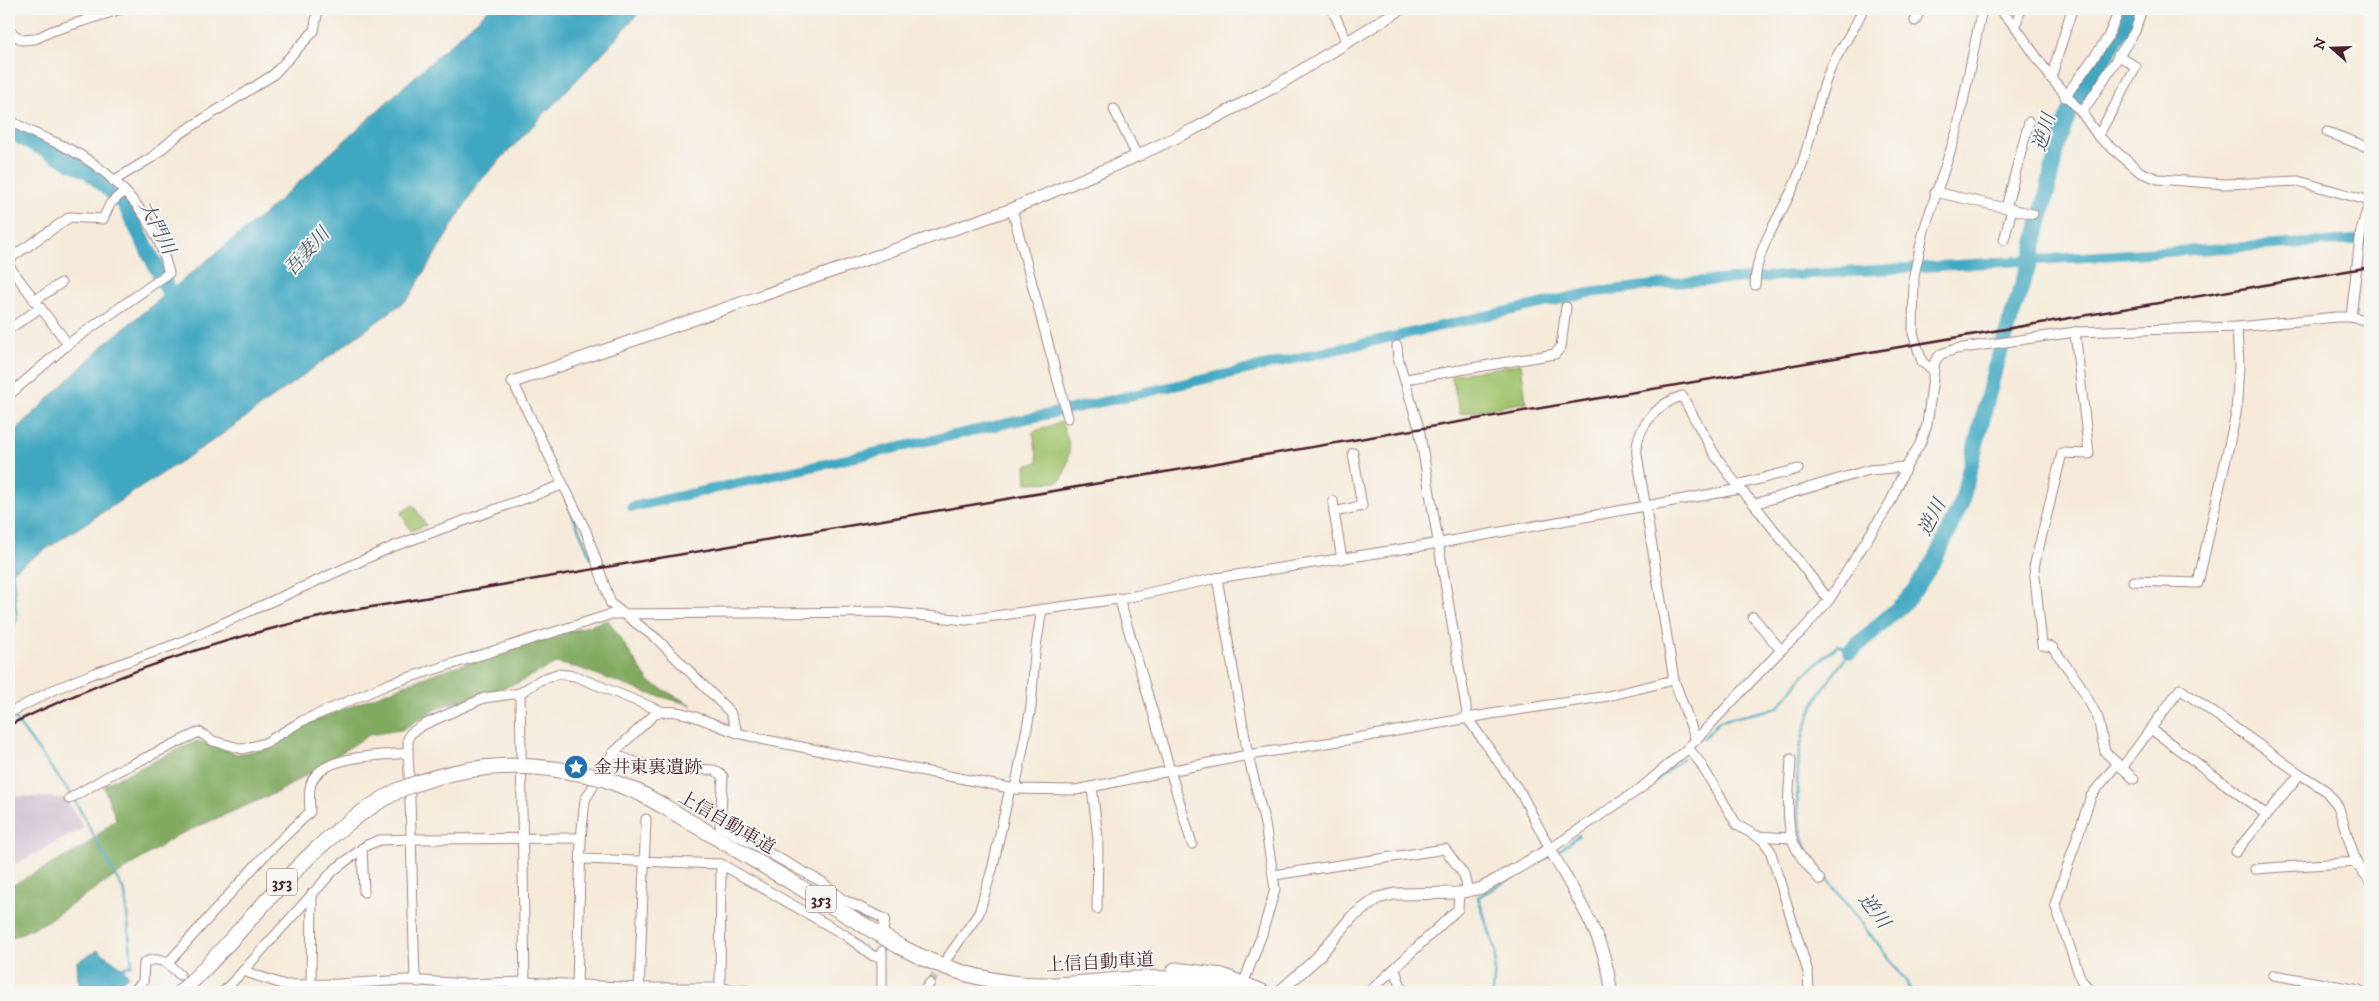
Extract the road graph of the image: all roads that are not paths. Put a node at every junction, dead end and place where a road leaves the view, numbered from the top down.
1 (121, 9) edge
2 (315, 9) edge
3 (1332, 9) edge
4 (1401, 9) edge
5 (1862, 9) edge
6 (1921, 9) edge
7 (1982, 9) edge
8 (1999, 9) edge
9 (2022, 9) edge
10 (2072, 9) edge
11 (2120, 9) edge
12 (2142, 9) edge
13 (1915, 21) dead end
14 (2015, 26) junction
15 (9, 31) edge
16 (1347, 42) junction
17 (2118, 55) junction
18 (2050, 78) junction
19 (2068, 100) junction
20 (1114, 109) dead end
21 (2080, 112) junction
22 (9, 119) edge
23 (2029, 122) dead end
24 (2327, 132) dead end
25 (2098, 136) junction
26 (2370, 148) edge
27 (1137, 156) junction
28 (112, 180) junction
29 (124, 191) junction
30 (1935, 192) junction
31 (2370, 200) edge
32 (1012, 209) junction
33 (2009, 209) junction
34 (2033, 214) dead end
35 (2004, 240) dead end
36 (9, 259) edge
37 (9, 266) edge
38 (1755, 280) dead end
39 (61, 283) dead end
40 (37, 305) junction
41 (1566, 307) dead end
42 (2351, 317) junction
43 (2370, 321) edge
44 (2237, 327) junction
45 (9, 329) edge
46 (2075, 332) junction
47 (68, 344) junction
48 (1397, 346) dead end
49 (1933, 370) junction
50 (1406, 380) junction
51 (513, 382) joint
52 (9, 396) edge
53 (1068, 418) dead end
54 (1352, 453) dead end
55 (1906, 467) junction
56 (1798, 468) dead end
57 (562, 485) junction
58 (1738, 487) junction
59 (1333, 500) dead end
60 (1754, 504) junction
61 (1644, 507) junction
62 (1334, 512) junction
63 (1440, 544) junction
64 (1342, 559) junction
65 (1217, 578) junction
66 (2133, 581) dead end
67 (1119, 598) junction
68 (1829, 600) junction
69 (1042, 609) junction
70 (622, 614) junction
71 (1753, 616) dead end
72 (1781, 650) junction
73 (1674, 680) junction
74 (520, 693) junction
75 (12, 711) edge
76 (661, 712) junction
77 (1468, 719) junction
78 (2151, 729) junction
79 (738, 733) junction
80 (1696, 740) junction
81 (1691, 751) junction
82 (408, 753) junction
83 (613, 753) junction
84 (1248, 755) junction
85 (1791, 760) dead end
86 (2120, 766) junction
87 (1170, 770) junction
88 (2300, 774) junction
89 (2134, 779) dead end
90 (603, 782) junction
91 (1092, 787) junction
92 (1012, 789) junction
93 (402, 793) junction
94 (68, 799) dead end
95 (2267, 815) junction
96 (646, 819) dead end
97 (1756, 836) junction
98 (581, 838) junction
99 (1792, 838) junction
100 (413, 839) junction
101 (522, 839) junction
102 (1192, 844) dead end
103 (362, 848) junction
104 (2236, 852) dead end
105 (1552, 853) junction
106 (581, 859) junction
107 (645, 862) junction
108 (2357, 862) junction
109 (721, 864) junction
110 (2255, 869) dead end
111 (1274, 876) junction
112 (1820, 880) dead end
113 (2370, 880) edge
114 (364, 892) dead end
115 (1464, 892) junction
116 (312, 893) junction
117 (1098, 909) dead end
118 (883, 931) dead end
119 (168, 963) junction
120 (943, 964) tunnel mouth
121 (1395, 970) junction
122 (243, 972) junction
123 (180, 975) tunnel mouth
124 (2274, 975) dead end
125 (1245, 979) dead end
126 (418, 982) junction
127 (525, 982) junction
128 (930, 983) tunnel mouth
129 (311, 984) junction
130 (577, 985) junction
131 (1050, 985) junction
132 (720, 988) junction
133 (639, 990) edge
134 (132, 992) edge
135 (181, 992) edge
136 (193, 992) edge
137 (223, 992) edge
138 (756, 992) edge
139 (882, 992) edge
140 (923, 992) edge
141 (1014, 992) edge
142 (1085, 992) edge
143 (1211, 992) edge
144 (1226, 992) edge
145 (1262, 992) edge
146 (1279, 992) edge
147 (1370, 992) edge
148 (1403, 992) edge
149 (1611, 992) edge
150 (1810, 992) edge
151 (2092, 992) edge
152 (2362, 992) edge

1 - 15 street
2 - 28 street
3 - 16 street
4 - 16 street
5 - 38 street
6 - 13 street
7 - 30 street
8 - 14 street
9 - 14 street
10 - 18 street
11 - 19 street
12 - 17 street
14 - 18 street
16 - 27 street
17 - 21 street
17 - 25 street
18 - 19 street
19 - 21 street
20 - 27 street
21 - 25 street
22 - 28 street
23 - 33 street
24 - 26 street
25 - 31 street
27 - 32 street
28 - 29 street
29 - 36 street
29 - 47 street
30 - 33 street
30 - 49 street
31 - 42 street
32 - 51 street
32 - 53 street
33 - 34 street
33 - 35 street
37 - 40 street
39 - 40 street
40 - 45 street
40 - 47 street
41 - 50 street
42 - 43 street
42 - 44 street
44 - 46 street
44 - 66 street
46 - 49 street
46 - 86 street
47 - 52 street
48 - 50 street
49 - 55 street
50 - 63 street
51 - 57 street
54 - 62 street
55 - 60 street
55 - 68 street
56 - 58 street
57 - 70 street
57 - 75 street
58 - 60 street
58 - 61 street
58 - 61 street
59 - 62 street
60 - 68 street
61 - 63 street
61 - 73 street
62 - 64 street
63 - 64 street
63 - 77 street
64 - 65 street
65 - 67 street
65 - 84 street
67 - 69 street
67 - 87 street
68 - 72 street
69 - 70 street
69 - 92 street
70 - 79 street
70 - 94 street
71 - 72 street
72 - 80 street
73 - 77 street
73 - 80 street
74 - 76 street
74 - 82 street
74 - 101 street
76 - 79 street
76 - 83 street
77 - 84 street
77 - 105 street
78 - 86 street
78 - 88 street
78 - 95 street
79 - 92 street
80 - 81 street
81 - 97 street
81 - 105 street
82 - 100 street
82 - 119 street
83 - 98 street
83 - 118 street
84 - 87 street
84 - 111 street
85 - 99 street
86 - 89 street
86 - 151 street
87 - 91 street
87 - 102 street
88 - 95 street
88 - 108 street
90 - 93 highway, 上信自動車道 / 353
90 - 131 highway, 上信自動車道 / 353
90 - 141 highway, 上信自動車道 / 353
91 - 92 street
91 - 117 street
92 - 120 street
93 - 135 highway, 上信自動車道 / 353
93 - 136 highway, 上信自動車道 / 353
95 - 104 street
96 - 107 street
97 - 99 street
97 - 150 street
98 - 101 street
98 - 106 street
99 - 112 street
100 - 101 street
100 - 103 street
100 - 126 street
101 - 127 street
103 - 114 street
103 - 116 street
105 - 115 street
105 - 149 street
106 - 107 street
106 - 130 street
107 - 109 street
107 - 133 street
108 - 110 street
108 - 113 street
109 - 132 street
109 - 139 street
111 - 115 street
111 - 125 street
115 - 121 street
115 - 146 street
116 - 122 street
116 - 129 street
119 - 123 street
119 - 134 street
121 - 147 street
121 - 148 street
122 - 129 street
122 - 137 street
124 - 152 street
126 - 127 street
126 - 129 street
127 - 130 street
128 - 140 street
130 - 133 street
131 - 144 highway, 上信自動車道 / 353
131 - 145 highway, 353
132 - 133 street
132 - 138 street
142 - 143 highway, 上信自動車道

